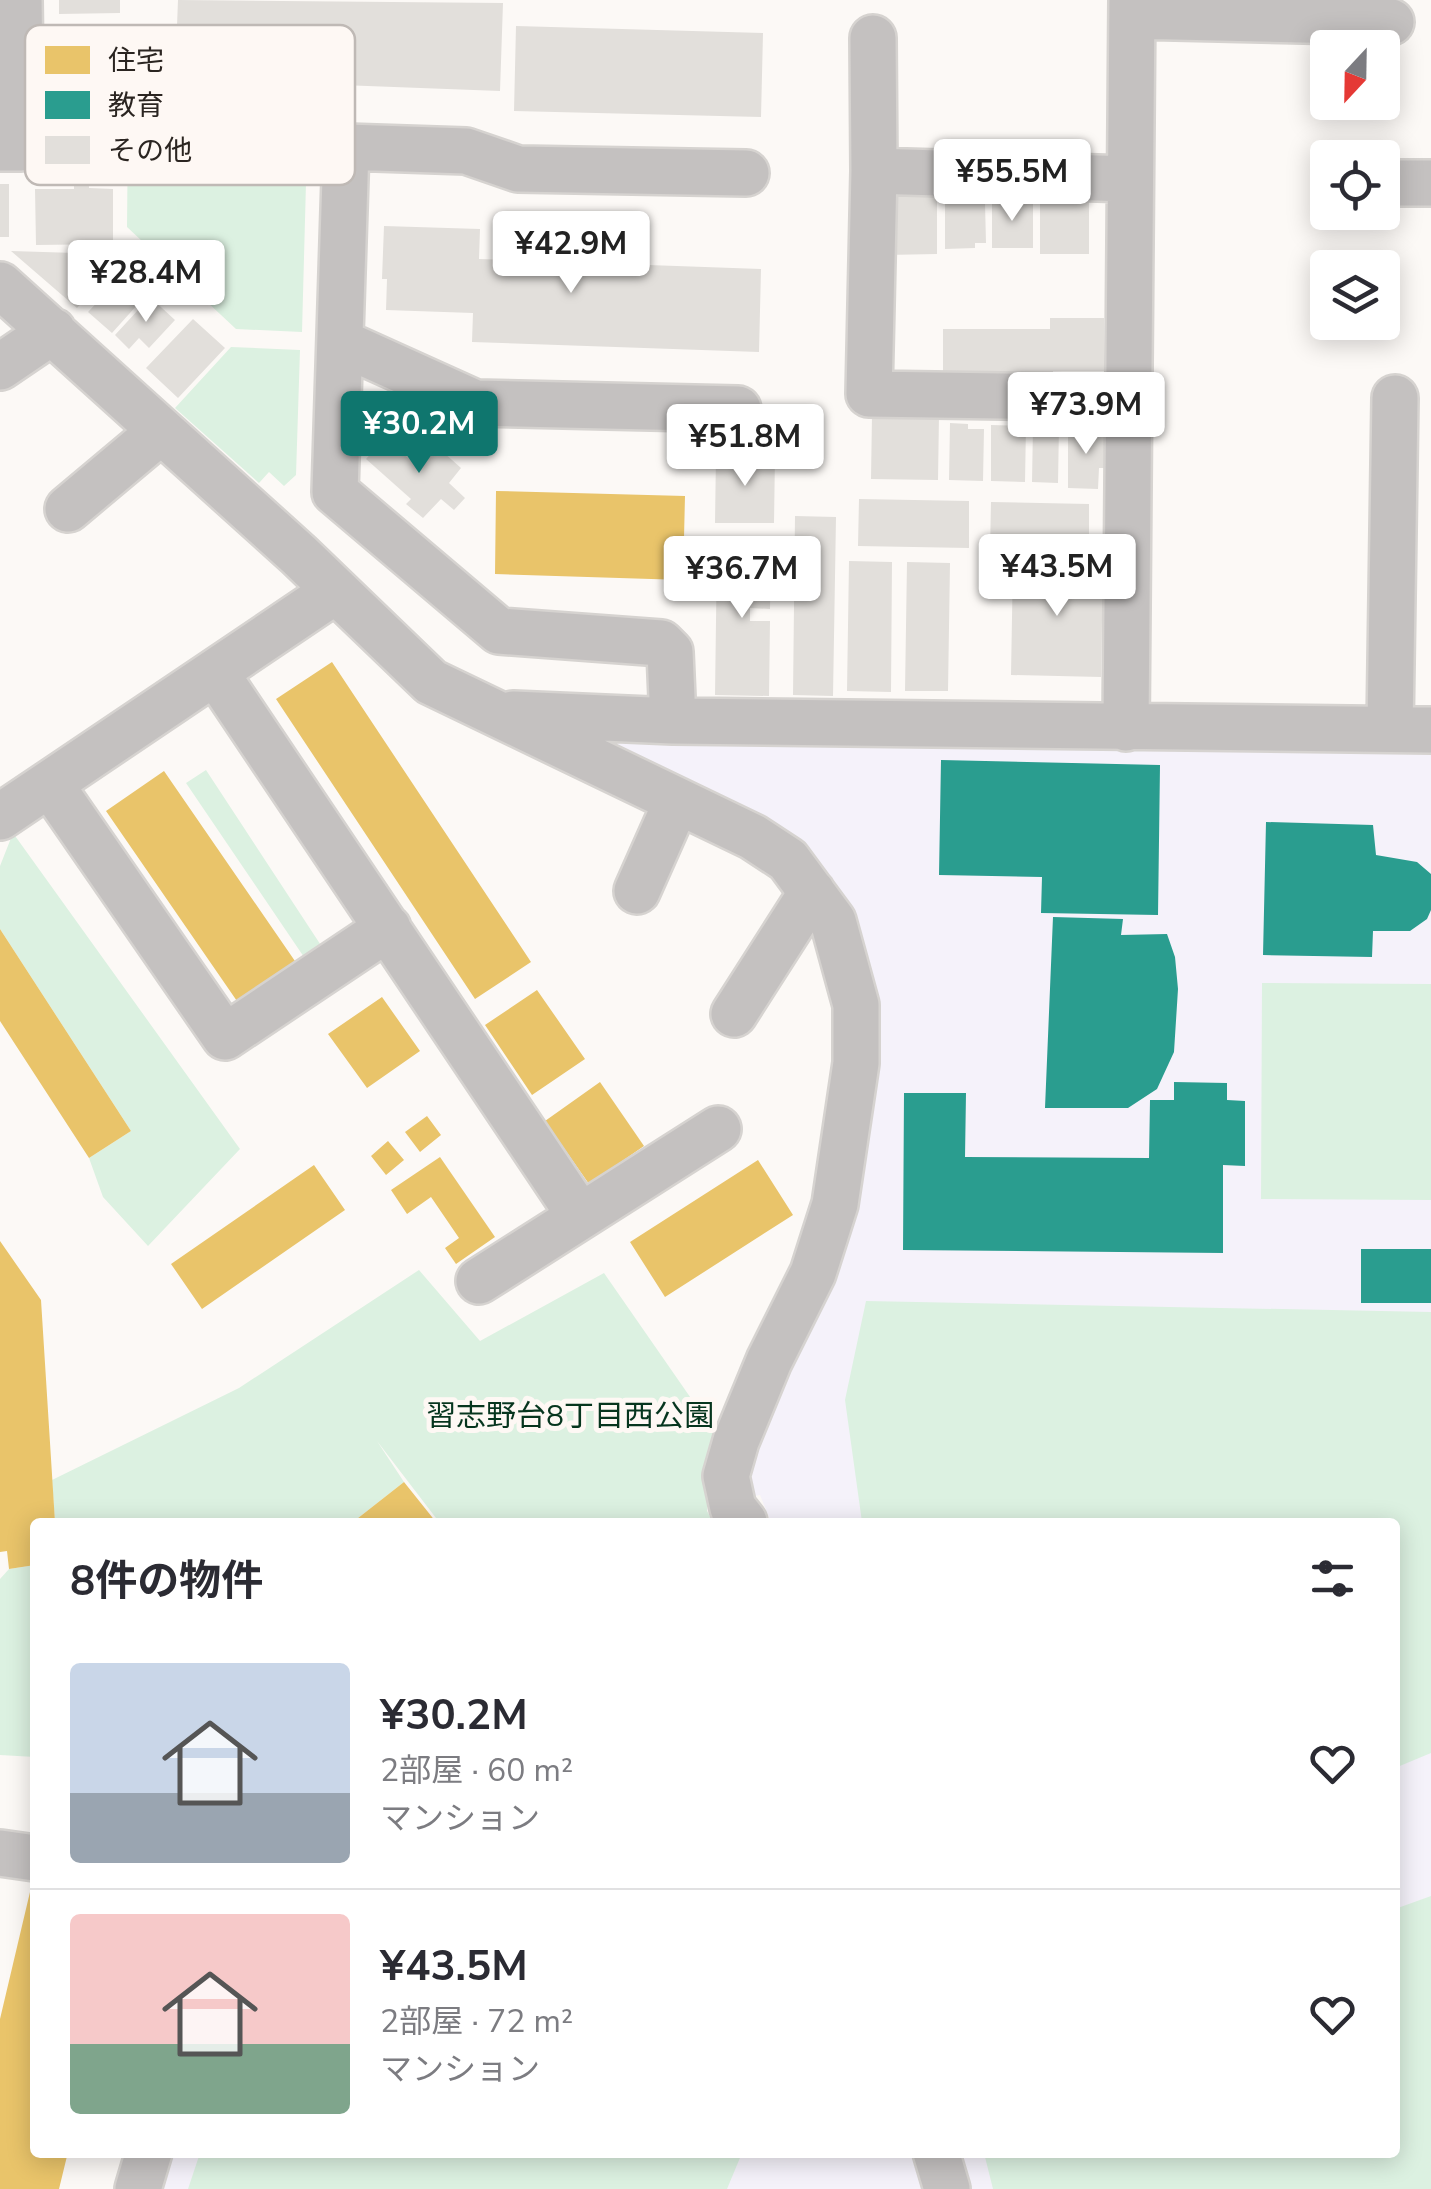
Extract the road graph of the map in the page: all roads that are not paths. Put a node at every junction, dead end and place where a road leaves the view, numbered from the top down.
1 (20, 0) edge
2 (1132, 8) edge
3 (1391, 22) dead end
4 (873, 38) dead end
5 (355, 147) edge
6 (0, 148) edge
7 (874, 172) junction
8 (746, 173) dead end
9 (1130, 179) junction
10 (345, 185) edge
11 (0, 285) edge
12 (53, 331) junction
13 (340, 342) junction
14 (0, 368) edge
15 (1126, 398) junction
16 (1395, 398) dead end
17 (738, 409) dead end
18 (161, 430) junction
19 (350, 507) junction
20 (68, 509) dead end
21 (299, 556) junction
22 (335, 591) junction
23 (215, 672) junction
24 (490, 712) junction
25 (673, 721) junction
26 (1126, 728) junction
27 (1411, 729) edge
28 (50, 784) junction
29 (677, 801) junction
30 (0, 818) edge
31 (637, 891) dead end
32 (812, 892) junction
33 (388, 928) junction
34 (734, 1014) dead end
35 (718, 1129) dead end
36 (580, 1216) junction
37 (479, 1281) dead end
38 (741, 1518) edge
39 (0, 1853) edge
40 (30, 1857) edge
41 (147, 2158) edge
42 (938, 2158) edge
43 (138, 2189) edge
44 (947, 2189) edge

1 - 6 street
2 - 3 street
2 - 9 street
4 - 7 street
5 - 8 street
7 - 9 street
7 - 15 street
9 - 15 street
10 - 13 street
11 - 12 street
12 - 14 street
12 - 18 street
13 - 17 street
13 - 19 street
15 - 26 street
16 - 27 street
18 - 20 street
18 - 21 street
19 - 21 street
19 - 25 street
21 - 22 street
22 - 23 street
22 - 24 street
23 - 28 street
23 - 33 street
24 - 25 street
24 - 29 street
25 - 26 street
26 - 27 street
28 - 30 street
28 - 33 street
29 - 31 street
29 - 32 street
32 - 34 street
32 - 38 street
33 - 36 street
35 - 36 street
36 - 37 street
39 - 40 street
41 - 43 street
42 - 44 street

